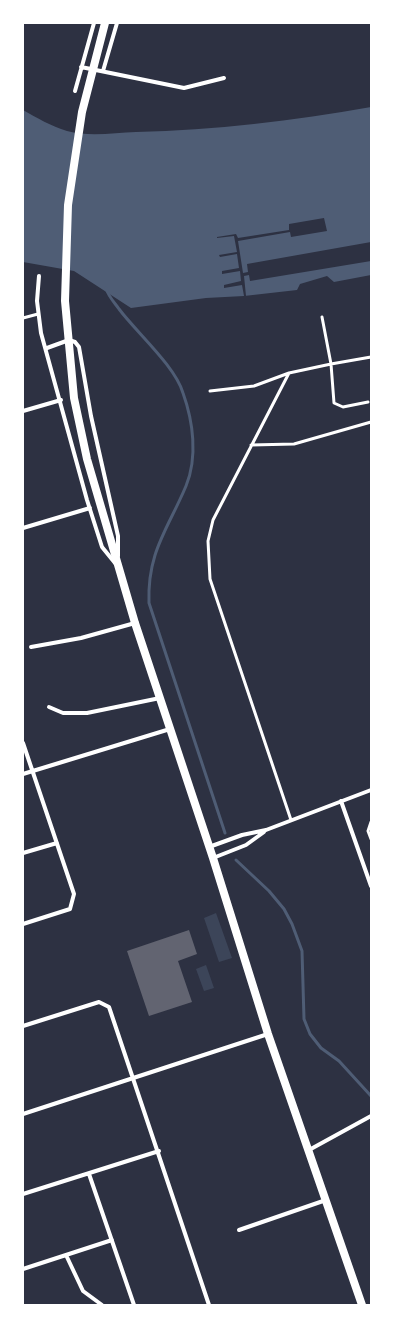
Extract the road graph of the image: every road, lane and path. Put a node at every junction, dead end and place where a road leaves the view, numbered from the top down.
1 (94, 23) edge
2 (105, 23) edge
3 (117, 23) edge
4 (81, 67) junction
5 (103, 71) junction
6 (224, 78) dead end
7 (75, 91) dead end
8 (39, 276) dead end
9 (38, 314) junction
10 (322, 317) dead end
11 (23, 318) edge
12 (47, 348) junction
13 (371, 357) edge
14 (331, 364) junction
15 (289, 373) junction
16 (210, 391) dead end
17 (61, 400) junction
18 (368, 402) dead end
19 (23, 411) edge
20 (371, 422) edge
21 (251, 445) junction
22 (90, 508) junction
23 (23, 528) edge
24 (119, 568) junction
25 (135, 623) junction
26 (31, 647) dead end
27 (160, 698) junction
28 (49, 707) dead end
29 (170, 729) junction
30 (23, 743) edge
31 (33, 771) junction
32 (23, 774) edge
33 (371, 790) edge
34 (342, 801) junction
35 (291, 820) junction
36 (371, 822) edge
37 (266, 830) junction
38 (371, 839) edge
39 (56, 843) junction
40 (209, 847) junction
41 (23, 853) edge
42 (213, 858) junction
43 (371, 886) edge
44 (23, 924) edge
45 (23, 1026) edge
46 (268, 1034) junction
47 (134, 1077) junction
48 (23, 1114) edge
49 (371, 1116) edge
50 (308, 1150) junction
51 (159, 1152) junction
52 (89, 1174) junction
53 (23, 1194) edge
54 (326, 1200) junction
55 (238, 1230) dead end
56 (112, 1240) junction
57 (66, 1255) junction
58 (23, 1269) edge
59 (102, 1305) edge
60 (134, 1305) edge
61 (208, 1305) edge
62 (362, 1305) edge

1 - 4 street
2 - 24 main road
3 - 5 street
4 - 5 street
4 - 7 street
5 - 6 street
8 - 9 street
9 - 11 lane
9 - 12 street
10 - 14 lane
12 - 17 street
12 - 24 street
13 - 14 lane
14 - 15 lane
14 - 18 lane
15 - 16 lane
15 - 21 lane
17 - 19 street
17 - 22 street
20 - 21 lane
21 - 35 lane
22 - 23 street
22 - 24 street
24 - 25 main road
25 - 26 street
25 - 27 main road
27 - 28 street
27 - 29 main road
29 - 31 street
29 - 40 main road
30 - 31 street
31 - 32 street
31 - 39 street
33 - 34 street
34 - 35 street
34 - 43 street
35 - 37 street
36 - 38 lane
37 - 40 street
37 - 42 street
39 - 41 street
39 - 44 street
40 - 42 main road
42 - 46 main road
45 - 47 street
46 - 47 street
46 - 50 main road
47 - 48 street
47 - 51 street
49 - 50 street
50 - 54 main road
51 - 52 street
51 - 61 street
52 - 53 street
52 - 56 street
54 - 55 street
54 - 62 main road
56 - 57 street
56 - 60 street
57 - 58 street
57 - 59 street

